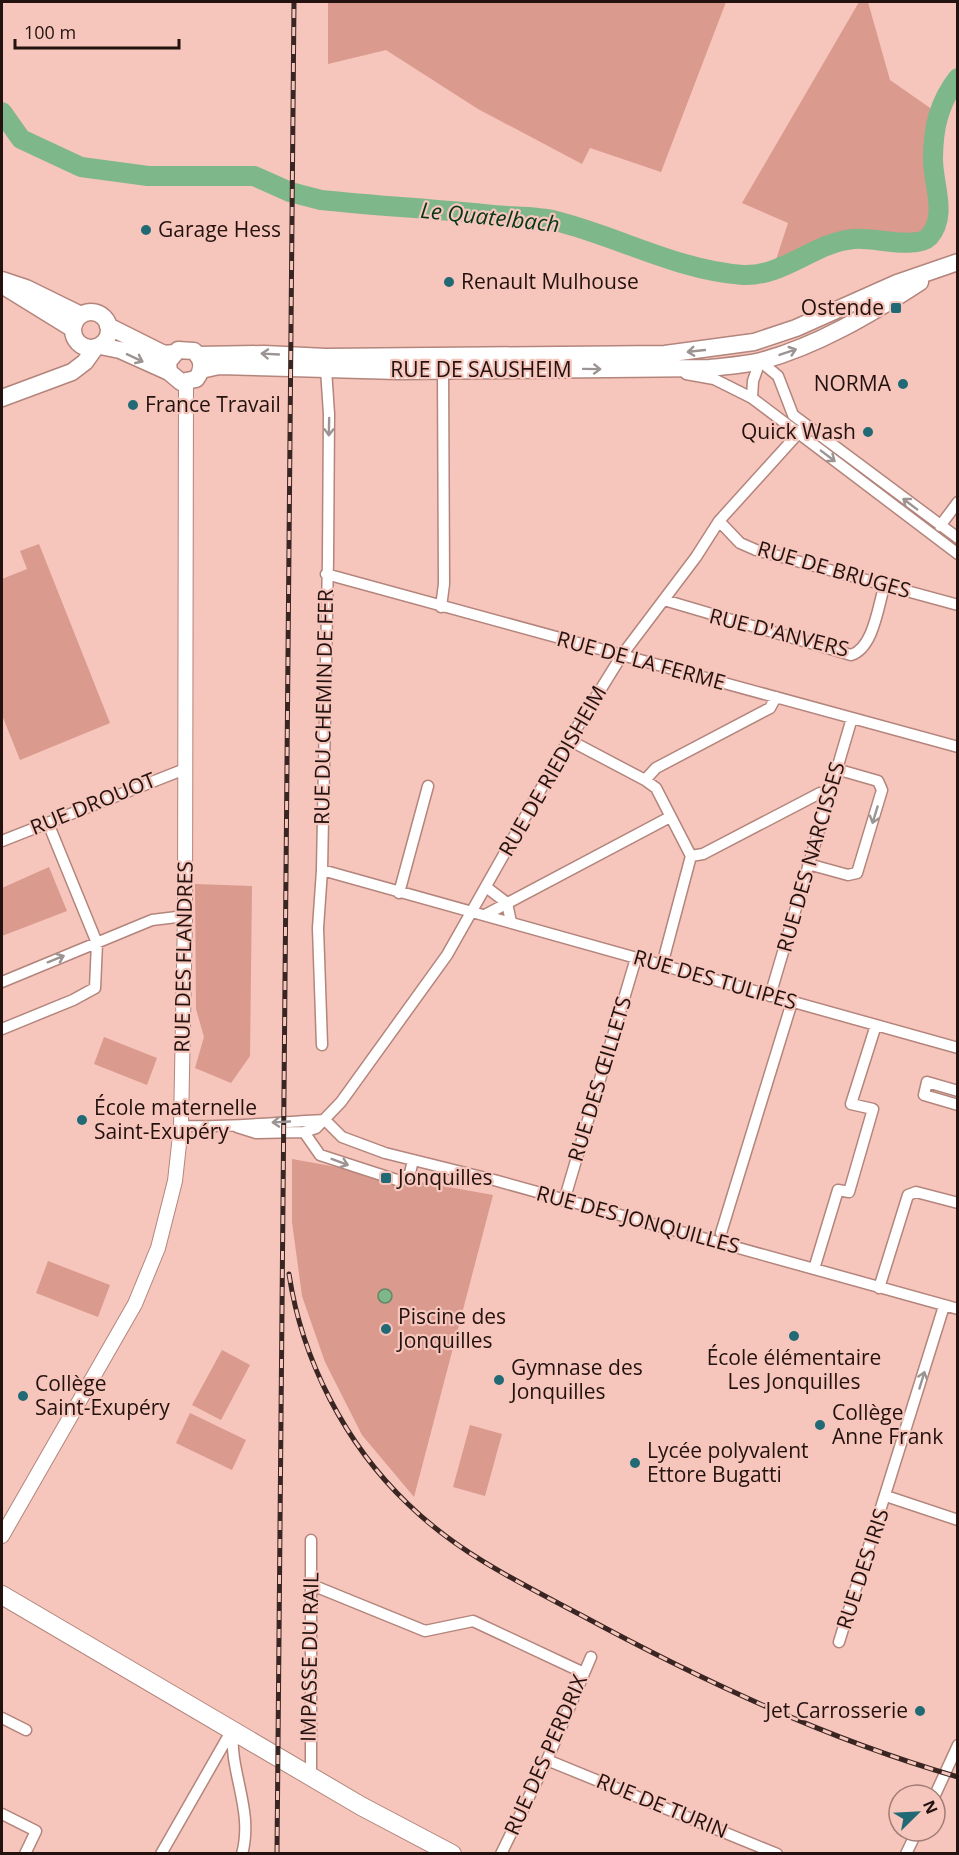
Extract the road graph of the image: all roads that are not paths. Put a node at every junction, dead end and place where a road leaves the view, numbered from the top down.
1 (957, 262) edge
2 (938, 270) junction
3 (2, 280) edge
4 (2, 285) edge
5 (108, 326) junction
6 (86, 336) junction
7 (754, 342) junction
8 (174, 353) junction
9 (760, 361) junction
10 (199, 362) junction
11 (326, 363) junction
12 (443, 363) junction
13 (669, 370) junction
14 (169, 372) junction
15 (186, 383) junction
16 (2, 398) edge
17 (752, 398) junction
18 (801, 430) junction
19 (957, 502) edge
20 (719, 521) junction
21 (940, 526) junction
22 (957, 538) edge
23 (957, 554) edge
24 (326, 574) junction
25 (885, 584) junction
26 (664, 600) junction
27 (957, 605) edge
28 (441, 607) junction
29 (621, 655) junction
30 (776, 698) junction
31 (852, 718) junction
32 (571, 741) junction
33 (957, 747) edge
34 (185, 769) junction
35 (836, 769) junction
36 (645, 780) junction
37 (428, 786) dead end
38 (828, 792) junction
39 (670, 817) junction
40 (48, 823) junction
41 (2, 842) edge
42 (691, 856) junction
43 (808, 864) junction
44 (322, 870) junction
45 (486, 887) junction
46 (399, 892) junction
47 (507, 903) junction
48 (472, 912) junction
49 (485, 915) junction
50 (185, 916) junction
51 (512, 922) junction
52 (97, 943) junction
53 (636, 958) junction
54 (662, 965) junction
55 (2, 982) edge
56 (770, 996) junction
57 (792, 1002) junction
58 (876, 1025) junction
59 (2, 1029) edge
60 (322, 1045) dead end
61 (957, 1048) edge
62 (957, 1090) edge
63 (957, 1105) edge
64 (325, 1120) junction
65 (182, 1126) junction
66 (237, 1127) junction
67 (304, 1132) junction
68 (413, 1160) junction
69 (564, 1201) junction
70 (957, 1203) edge
71 (722, 1233) dead end
72 (813, 1269) junction
73 (879, 1288) junction
74 (945, 1306) junction
75 (957, 1309) edge
76 (25, 1495) junction
77 (886, 1496) junction
78 (2, 1520) edge
79 (957, 1520) edge
80 (2, 1536) edge
81 (311, 1540) dead end
82 (312, 1585) junction
83 (2, 1595) edge
84 (839, 1642) dead end
85 (591, 1657) dead end
86 (584, 1673) junction
87 (2, 1718) edge
88 (26, 1730) dead end
89 (240, 1733) junction
90 (957, 1745) edge
91 (547, 1760) junction
92 (310, 1775) junction
93 (940, 1783) edge
94 (2, 1814) edge
95 (25, 1854) edge
96 (161, 1854) edge
97 (242, 1854) edge
98 (452, 1854) edge
99 (501, 1854) edge
100 (777, 1854) edge

1 - 2 main road, RUE DE SAUSHEIM
2 - 7 main road, RUE DE SAUSHEIM
9 -> 2 main road, RUE DE SAUSHEIM
3 - 6 main road
4 - 6 main road
5 - 6 main road
5 - 6 main road
5 - 8 main road
6 -> 14 main road
6 - 16 main road
7 - 9 street
7 -> 12 main road, RUE DE SAUSHEIM
8 - 10 main road
8 - 14 main road
9 - 13 main road, RUE DE SAUSHEIM
9 - 17 street
9 - 18 street
10 - 11 main road, RUE DE SAUSHEIM
10 - 15 main road
11 - 12 main road, RUE DE SAUSHEIM
11 -> 24 street, RUE DU CHEMIN DE FER
12 -> 13 main road, RUE DE SAUSHEIM
12 - 28 street
13 - 17 street
14 - 15 main road
15 - 34 street, RUE DES FLANDRES
17 - 18 street
18 - 20 street, RUE DE RIEDISHEIM
21 -> 18 street
18 -> 23 street
19 - 21 street
20 - 25 street, RUE DE BRUGES
20 - 26 street, RUE DE RIEDISHEIM
21 - 22 street
24 - 28 street, RUE DE LA FERME
24 - 44 street, RUE DU CHEMIN DE FER
25 - 26 street, RUE D'ANVERS
25 - 27 street, RUE DE BRUGES
26 - 29 street, RUE DE RIEDISHEIM
28 - 29 street, RUE DE LA FERME
29 - 30 street, RUE DE LA FERME
29 - 32 street, RUE DE RIEDISHEIM
30 - 31 street, RUE DE LA FERME
30 - 36 street
31 - 33 street, RUE DE LA FERME
31 - 35 street, RUE DES NARCISSES
32 - 36 street
32 - 45 street, RUE DE RIEDISHEIM
34 - 40 street, RUE DROUOT
34 - 50 street, RUE DES FLANDRES
35 - 38 street, RUE DES NARCISSES
35 -> 43 street
36 - 39 street
37 - 46 street
38 - 42 street
38 - 43 street, RUE DES NARCISSES
39 - 42 street
39 - 47 street
40 - 41 street, RUE DROUOT
40 - 52 street
42 - 54 street
43 - 56 street, RUE DES NARCISSES
44 - 46 street, RUE DES TULIPES
44 - 60 street, RUE DU CHEMIN DE FER
45 - 47 street
45 - 48 street, RUE DE RIEDISHEIM
46 - 48 street, RUE DES TULIPES
47 - 49 street
47 - 51 street
48 - 49 street, RUE DES TULIPES
48 - 64 street, RUE DE RIEDISHEIM
49 - 51 street, RUE DES TULIPES
50 - 52 street
50 - 65 street, RUE DES FLANDRES
51 - 53 street, RUE DES TULIPES
55 -> 52 street
52 - 59 street
53 - 54 street, RUE DES TULIPES
53 - 69 street, RUE DES ŒILLETS
54 - 56 street, RUE DES TULIPES
56 - 57 street, RUE DES TULIPES
57 - 58 street, RUE DES TULIPES
57 - 71 street
58 - 61 street, RUE DES TULIPES
58 - 72 street
62 - 63 street
64 -> 66 street
64 - 67 street, RUE DE RIEDISHEIM
64 - 68 street, RUE DES JONQUILLES
65 - 66 street
65 - 76 street, RUE DES FLANDRES
66 - 67 street
67 -> 68 street
68 - 69 street, RUE DES JONQUILLES
69 - 72 street, RUE DES JONQUILLES
70 - 73 street
72 - 73 street, RUE DES JONQUILLES
73 - 74 street, RUE DES JONQUILLES
74 - 75 street, RUE DES JONQUILLES
77 -> 74 street, RUE DES IRIS
76 - 78 street, RUE DES FLANDRES
76 - 80 street, RUE DES FLANDRES
77 - 79 street, RUE DES IRIS
77 - 84 street, RUE DES IRIS
81 - 82 street, IMPASSE DU RAIL
82 - 86 street
82 - 92 street, IMPASSE DU RAIL
83 - 89 main road
85 - 86 street, RUE DES PERDRIX
86 - 91 street, RUE DES PERDRIX
87 - 88 street
89 - 92 main road
89 - 96 street
89 - 97 street
90 - 93 street
91 - 99 street, RUE DES PERDRIX
91 - 100 street, RUE DE TURIN
92 - 98 main road
94 - 95 street

